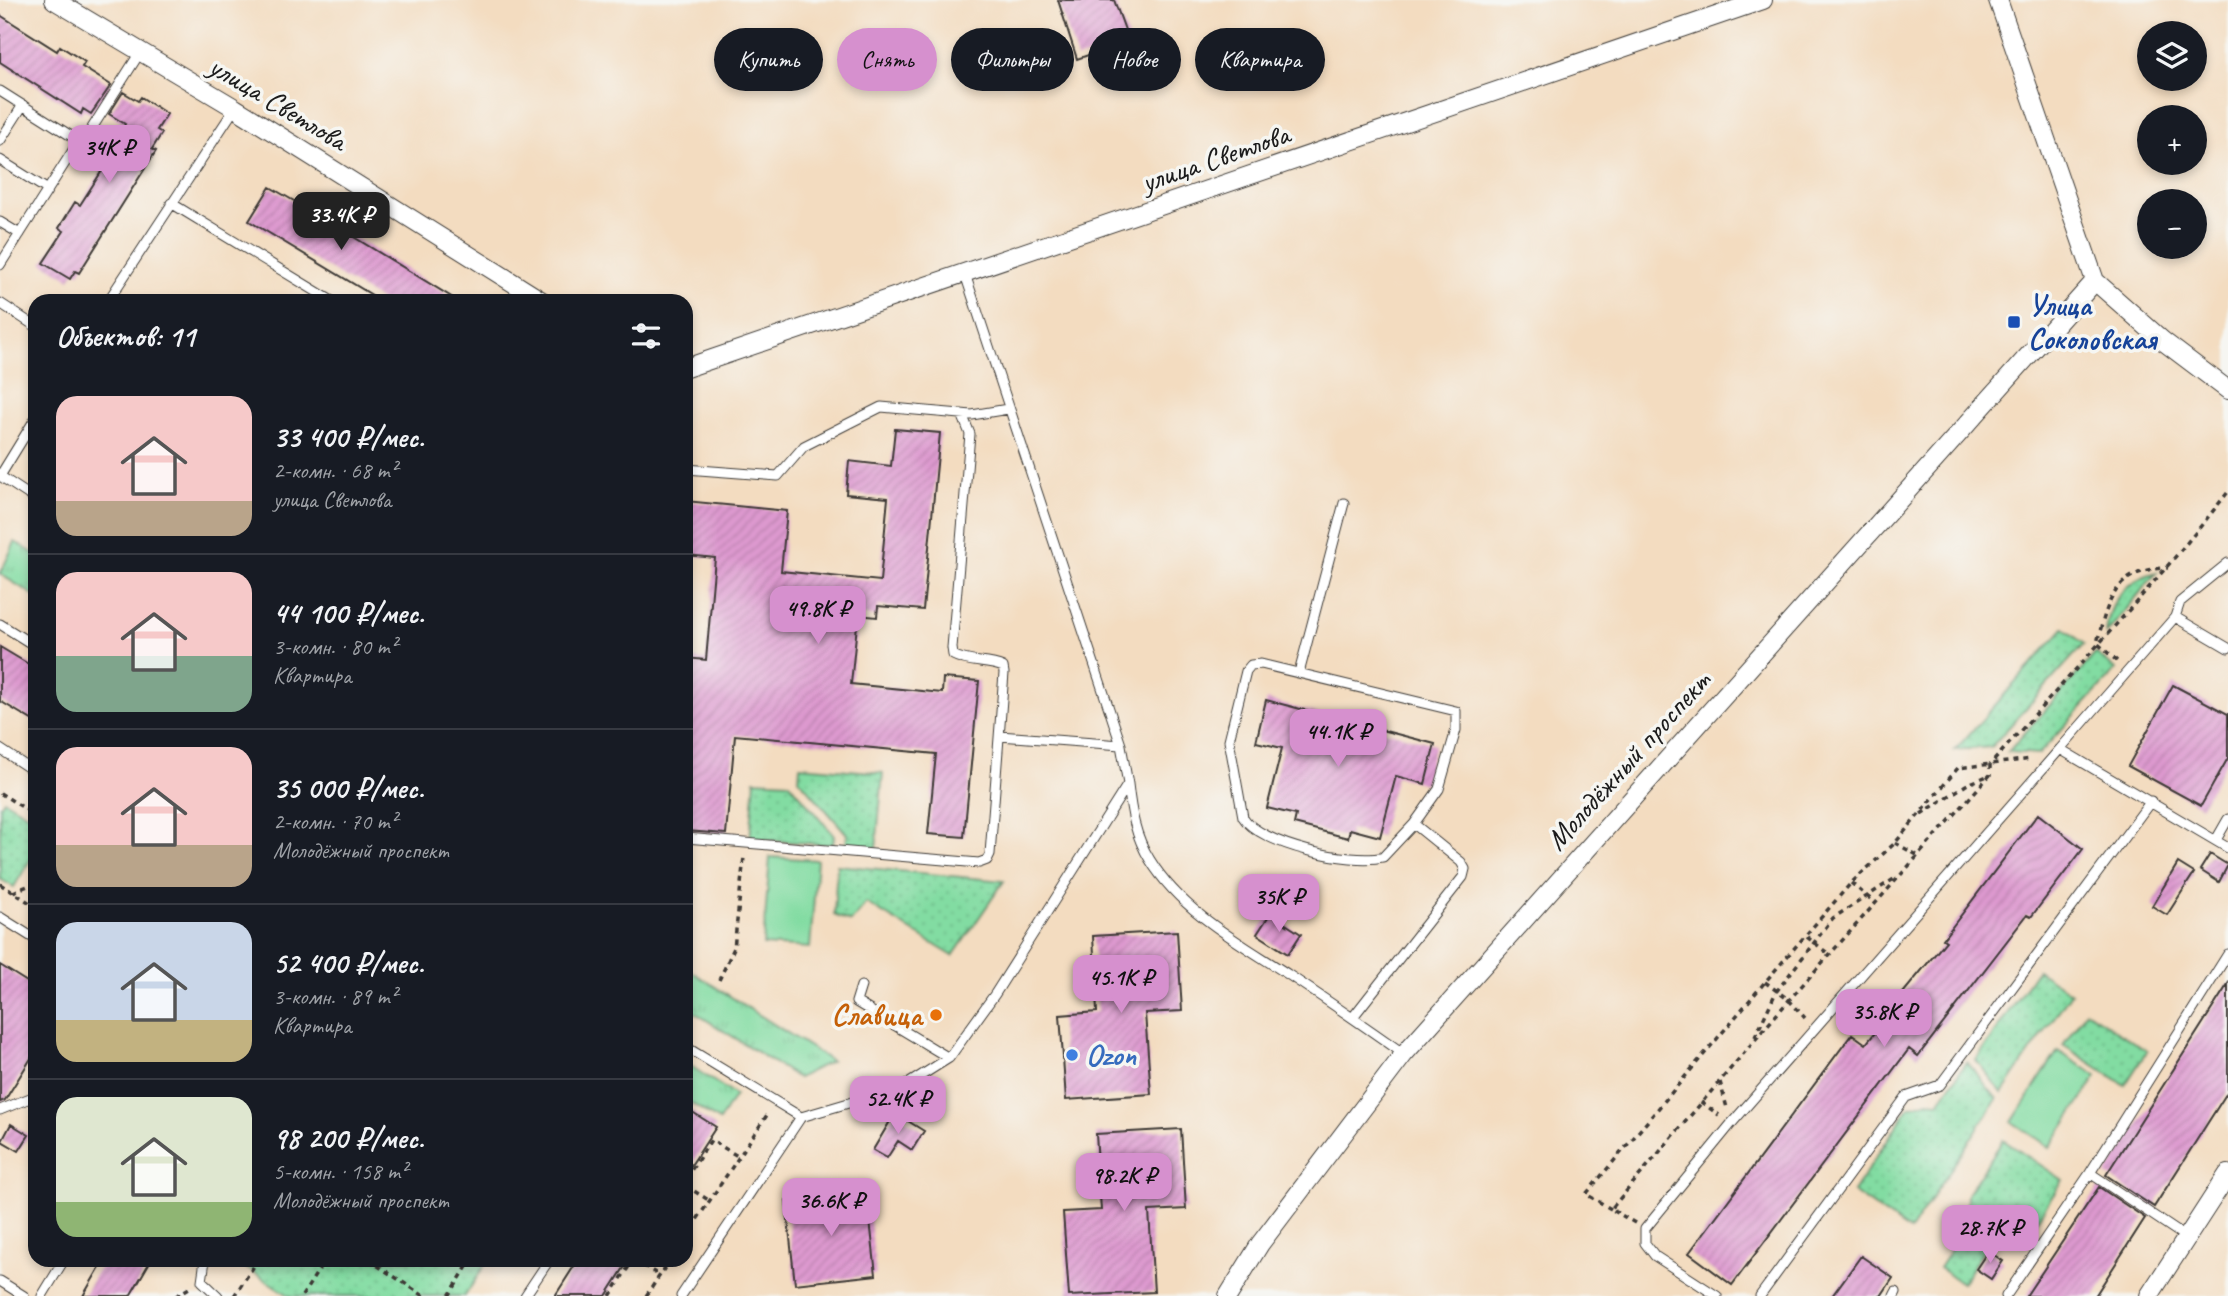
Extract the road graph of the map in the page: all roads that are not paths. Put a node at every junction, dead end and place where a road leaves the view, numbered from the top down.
1 (54, 0) edge
2 (1763, 0) edge
3 (1998, 0) edge
4 (139, 54) junction
5 (0, 91) edge
6 (23, 105) junction
7 (235, 108) junction
8 (0, 141) edge
9 (79, 141) junction
10 (0, 160) edge
11 (48, 190) junction
12 (172, 203) junction
13 (0, 222) edge
14 (20, 234) junction
15 (0, 265) edge
16 (965, 274) junction
17 (2095, 281) junction
18 (113, 294) edge
19 (321, 294) edge
20 (527, 294) edge
21 (0, 303) edge
22 (28, 321) edge
23 (693, 366) edge
24 (2228, 390) edge
25 (1008, 409) junction
26 (962, 414) junction
27 (28, 430) edge
28 (693, 470) edge
29 (0, 476) edge
30 (28, 494) edge
31 (1344, 503) dead end
32 (2228, 563) edge
33 (2175, 617) junction
34 (0, 624) edge
35 (28, 642) edge
36 (2228, 648) edge
37 (1299, 673) junction
38 (1000, 736) junction
39 (1121, 745) junction
40 (0, 749) edge
41 (2058, 753) junction
42 (28, 767) edge
43 (1128, 784) junction
44 (2151, 801) junction
45 (2228, 819) edge
46 (1414, 824) junction
47 (693, 839) edge
48 (2216, 840) junction
49 (2228, 848) edge
50 (0, 916) edge
51 (28, 934) edge
52 (2228, 954) edge
53 (861, 986) dead end
54 (1353, 1017) junction
55 (693, 1051) edge
56 (1404, 1055) junction
57 (949, 1058) junction
58 (28, 1099) edge
59 (0, 1110) edge
60 (801, 1116) junction
61 (2090, 1173) junction
62 (2226, 1180) edge
63 (2187, 1238) junction
64 (60, 1267) edge
65 (204, 1267) edge
66 (544, 1267) edge
67 (0, 1281) edge
68 (23, 1296) edge
69 (42, 1296) edge
70 (218, 1296) edge
71 (525, 1296) edge
72 (681, 1296) edge
73 (1228, 1296) edge
74 (1717, 1296) edge
75 (1760, 1296) edge
76 (2006, 1296) edge
77 (2149, 1296) edge

1 - 4 street, улица Светлова
2 - 16 street, улица Светлова
3 - 17 street
4 - 7 street, улица Светлова
4 - 9 lane
5 - 6 lane
6 - 8 lane
6 - 9 lane
7 - 12 lane
7 - 20 street, улица Светлова
9 - 11 lane
10 - 11 lane
11 - 14 lane
12 - 18 lane
12 - 19 lane
13 - 14 lane
14 - 15 lane
16 - 23 street, улица Светлова
16 - 25 lane
17 - 24 street
17 - 56 street, Молодёжный проспект
21 - 22 lane
25 - 26 lane
25 - 39 lane
26 - 28 lane
26 - 38 lane
27 - 29 lane
29 - 30 lane
31 - 37 lane
32 - 33 lane
33 - 36 lane
33 - 41 lane
34 - 35 lane
37 - 46 lane
37 - 46 lane
38 - 39 lane
38 - 47 lane
39 - 43 lane
40 - 42 lane
41 - 44 lane
41 - 74 lane
43 - 54 lane
43 - 57 lane
44 - 48 lane
44 - 75 lane
45 - 48 lane
46 - 54 lane
48 - 49 lane
50 - 51 lane
52 - 61 lane
53 - 57 lane
54 - 56 lane
55 - 60 lane
56 - 73 street, Молодёжный проспект
57 - 60 lane
58 - 59 lane
60 - 72 lane
61 - 63 lane
61 - 76 lane
62 - 63 street
63 - 77 street
64 - 69 lane
65 - 70 lane
66 - 71 lane
67 - 68 lane

